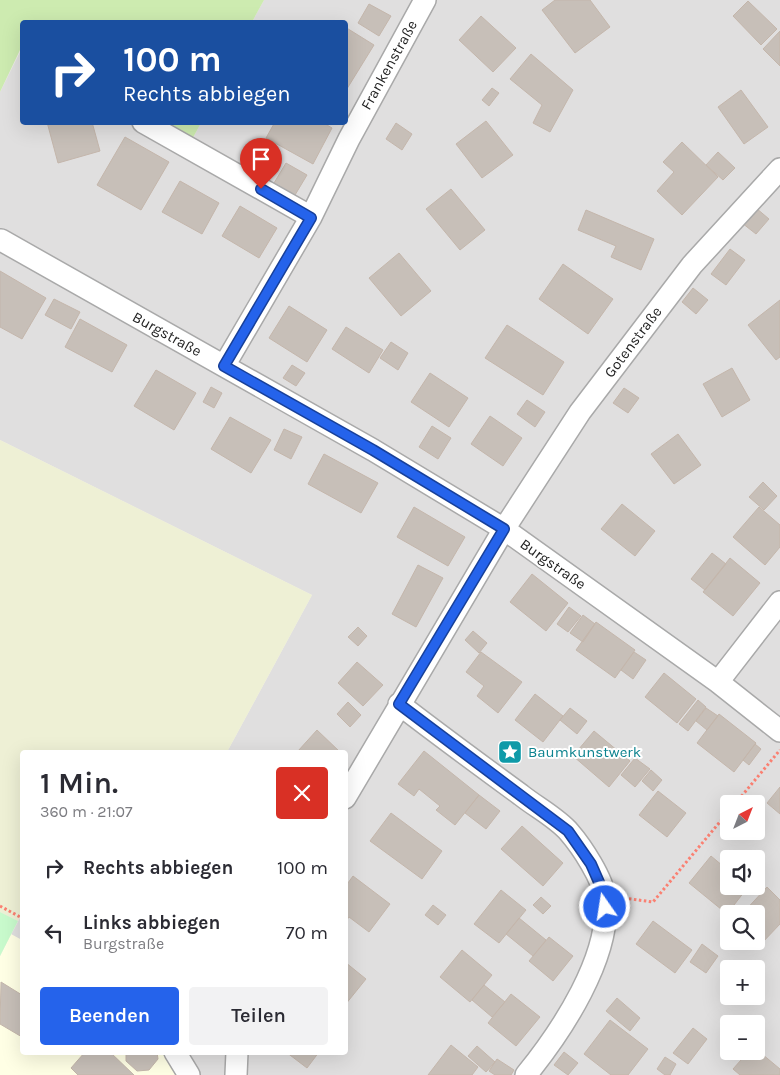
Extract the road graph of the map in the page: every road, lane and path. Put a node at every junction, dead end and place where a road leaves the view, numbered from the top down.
1 (425, 0) edge
2 (148, 125) edge
3 (780, 169) edge
4 (311, 218) junction
5 (1, 240) edge
6 (224, 366) junction
7 (504, 529) junction
8 (780, 602) edge
9 (718, 682) junction
10 (399, 704) junction
11 (780, 731) edge
12 (780, 750) edge
13 (348, 793) edge
14 (742, 795) edge
15 (720, 822) edge
16 (605, 896) junction
17 (0, 906) edge
18 (20, 917) edge
19 (177, 1055) edge
20 (237, 1055) edge
21 (189, 1075) edge
22 (236, 1075) edge
23 (526, 1075) edge

1 - 4 street, Frankenstraße
2 - 4 street
3 - 7 street, Gotenstraße
4 - 6 street, Frankenstraße
5 - 6 street, Burgstraße
6 - 7 street, Burgstraße
7 - 9 street, Burgstraße
7 - 10 street, Gotenstraße
8 - 9 street
9 - 11 street, Burgstraße
10 - 13 street, Gotenstraße
10 - 16 street
12 - 14 path
15 - 16 path
16 - 23 street
17 - 18 path
19 - 21 street
20 - 22 street

